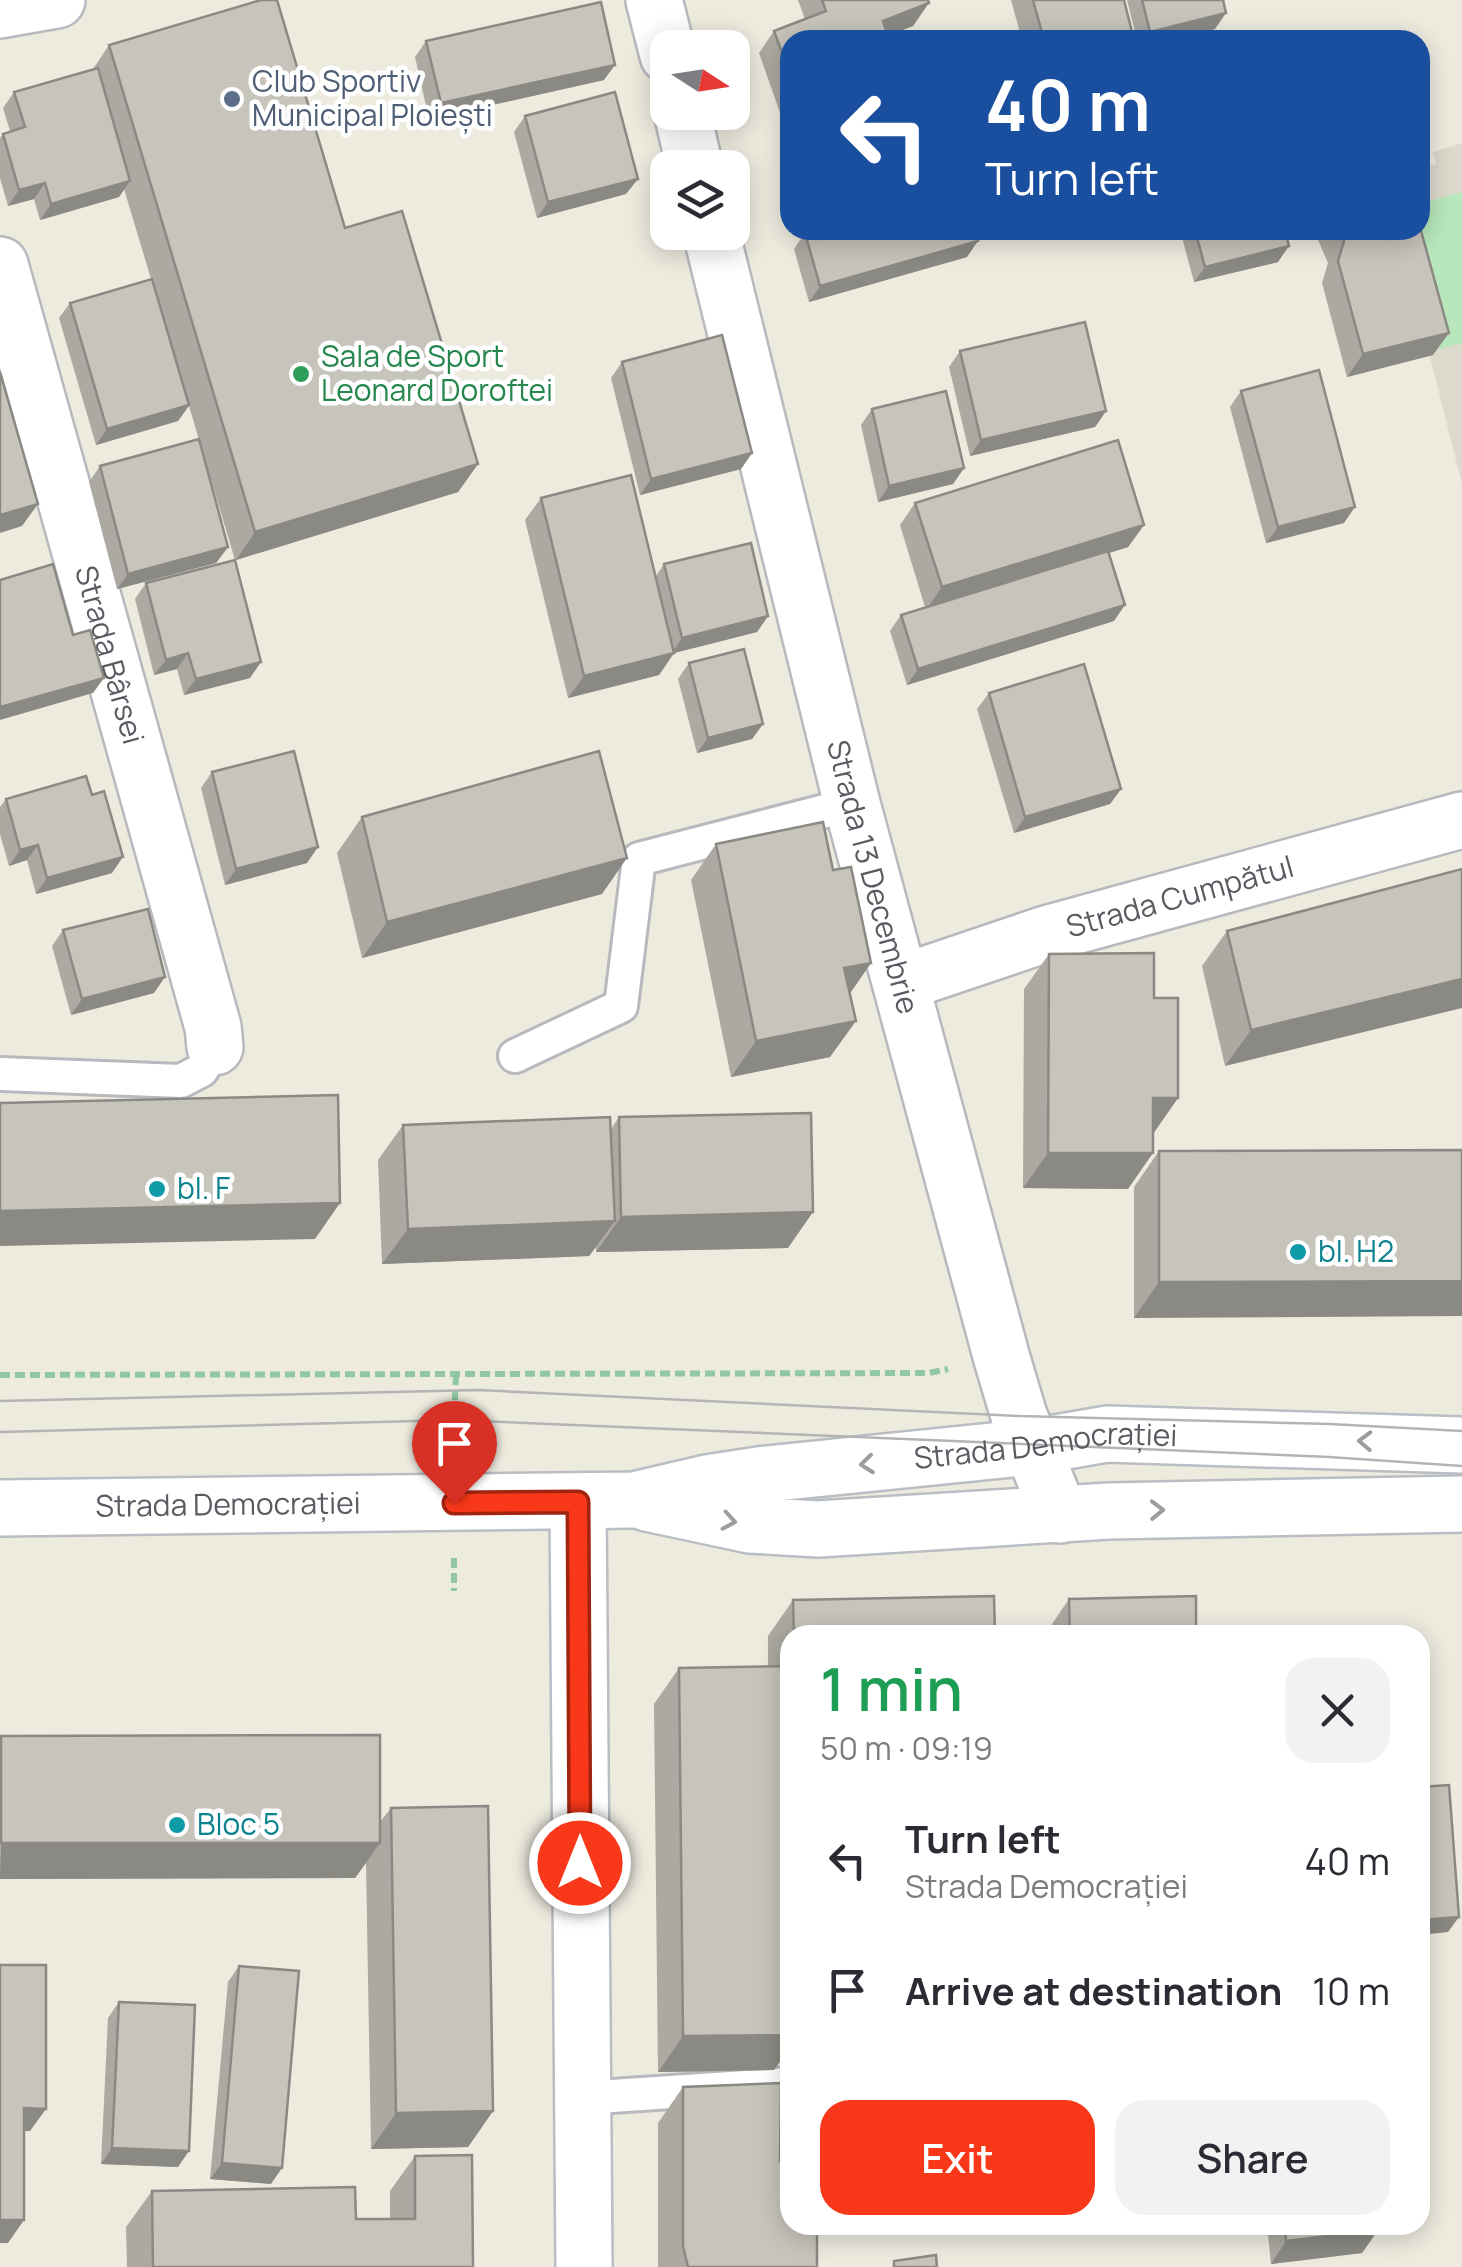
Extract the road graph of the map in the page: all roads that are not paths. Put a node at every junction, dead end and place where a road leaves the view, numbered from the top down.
1 (58, 0) edge
2 (654, 0) edge
3 (0, 10) edge
4 (662, 30) edge
5 (715, 250) edge
6 (0, 265) edge
7 (852, 804) junction
8 (1462, 820) edge
9 (902, 984) junction
10 (215, 1047) joint
11 (516, 1056) dead end
12 (0, 1074) edge
13 (1462, 1444) edge
14 (1032, 1446) junction
15 (634, 1500) junction
16 (578, 1502) junction
17 (1462, 1504) edge
18 (0, 1508) edge
19 (1060, 1515) junction
20 (780, 2085) edge
21 (582, 2098) junction
22 (584, 2267) edge

1 - 3 street
2 - 4 street
5 - 7 street, Strada 13 Decembrie
6 - 10 street, Strada Bârsei
7 - 9 street, Strada 13 Decembrie
7 - 11 lane
8 - 9 street, Strada Cumpătul
9 - 14 street, Strada 13 Decembrie
10 - 12 lane
13 -> 14 street, Strada Democrației
14 -> 15 street, Strada Democrației
14 - 19 street, Strada 13 Decembrie
15 - 16 street, Strada Democrației
15 -> 19 street, Strada Democrației
16 - 18 street, Strada Democrației
16 - 21 street
19 -> 17 street, Strada Democrației
20 - 21 lane
21 - 22 street

